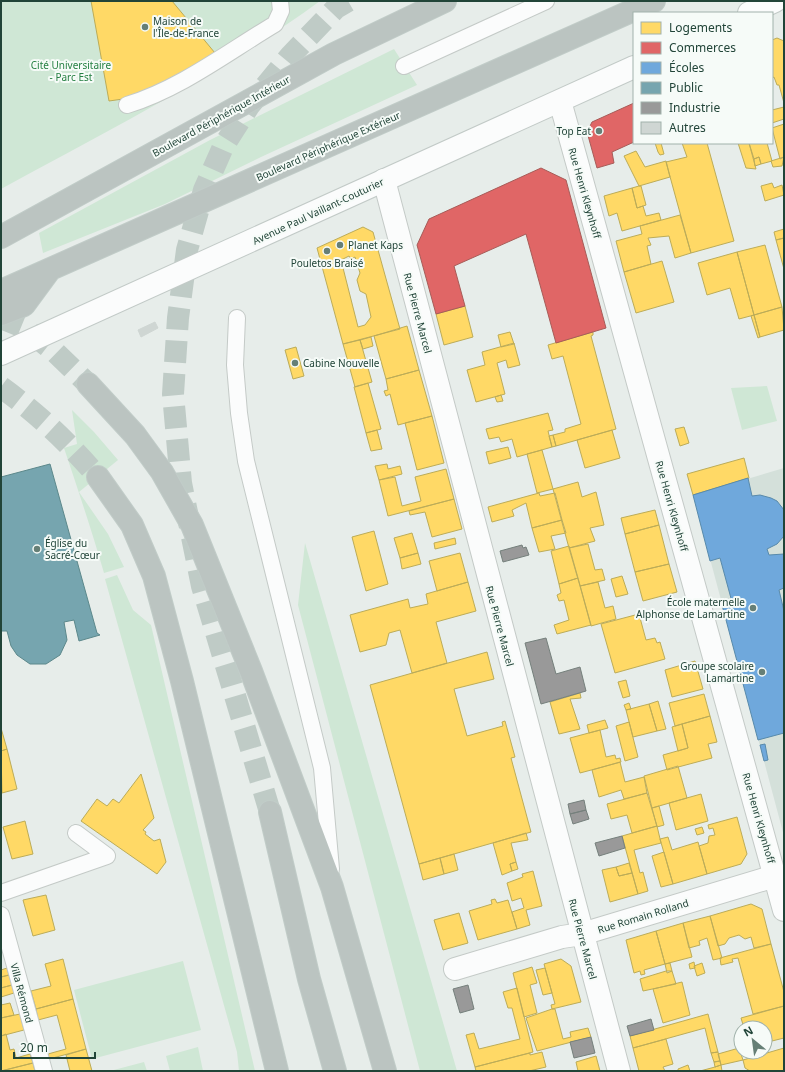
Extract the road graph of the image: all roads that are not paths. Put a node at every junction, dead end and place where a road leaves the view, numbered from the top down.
1 (280, 1) edge
2 (445, 1) edge
3 (546, 1) edge
4 (654, 1) edge
5 (775, 1) edge
6 (751, 12) edge
7 (404, 66) dead end
8 (633, 67) edge
9 (560, 101) junction
10 (127, 105) dead end
11 (384, 180) junction
12 (1, 237) edge
13 (49, 270) junction
14 (1, 291) edge
15 (1, 314) edge
16 (238, 318) dead end
17 (1, 354) edge
18 (88, 384) tunnel mouth
19 (98, 477) tunnel mouth
20 (270, 812) tunnel mouth
21 (76, 833) dead end
22 (780, 875) edge
23 (332, 887) junction
24 (1, 893) edge
25 (784, 910) edge
26 (1, 915) edge
27 (582, 934) junction
28 (455, 969) dead end
29 (44, 1071) edge
30 (277, 1071) edge
31 (335, 1071) edge
32 (385, 1071) edge
33 (619, 1071) edge

1 - 10 lane
2 - 12 highway, Boulevard Périphérique Intérieur
3 - 7 lane
4 - 13 highway, Boulevard Périphérique Extérieur
5 - 6 street
8 - 9 street, Avenue Paul Vaillant-Couturier
9 - 11 street, Avenue Paul Vaillant-Couturier
9 - 22 street, Rue Henri Kleynhoff
11 - 17 street, Avenue Paul Vaillant-Couturier
11 - 27 street, Rue Pierre Marcel
13 - 14 highway, Boulevard Périphérique Extérieur
13 - 15 highway
16 - 23 lane
18 - 23 highway
19 - 30 highway
20 - 31 highway
21 - 24 lane
22 - 25 street, Rue Henri Kleynhoff
22 - 27 street, Rue Romain Rolland
23 - 32 highway
26 - 29 lane, Villa Rémond
27 - 28 street, Rue Romain Rolland
27 - 33 street, Rue Pierre Marcel

